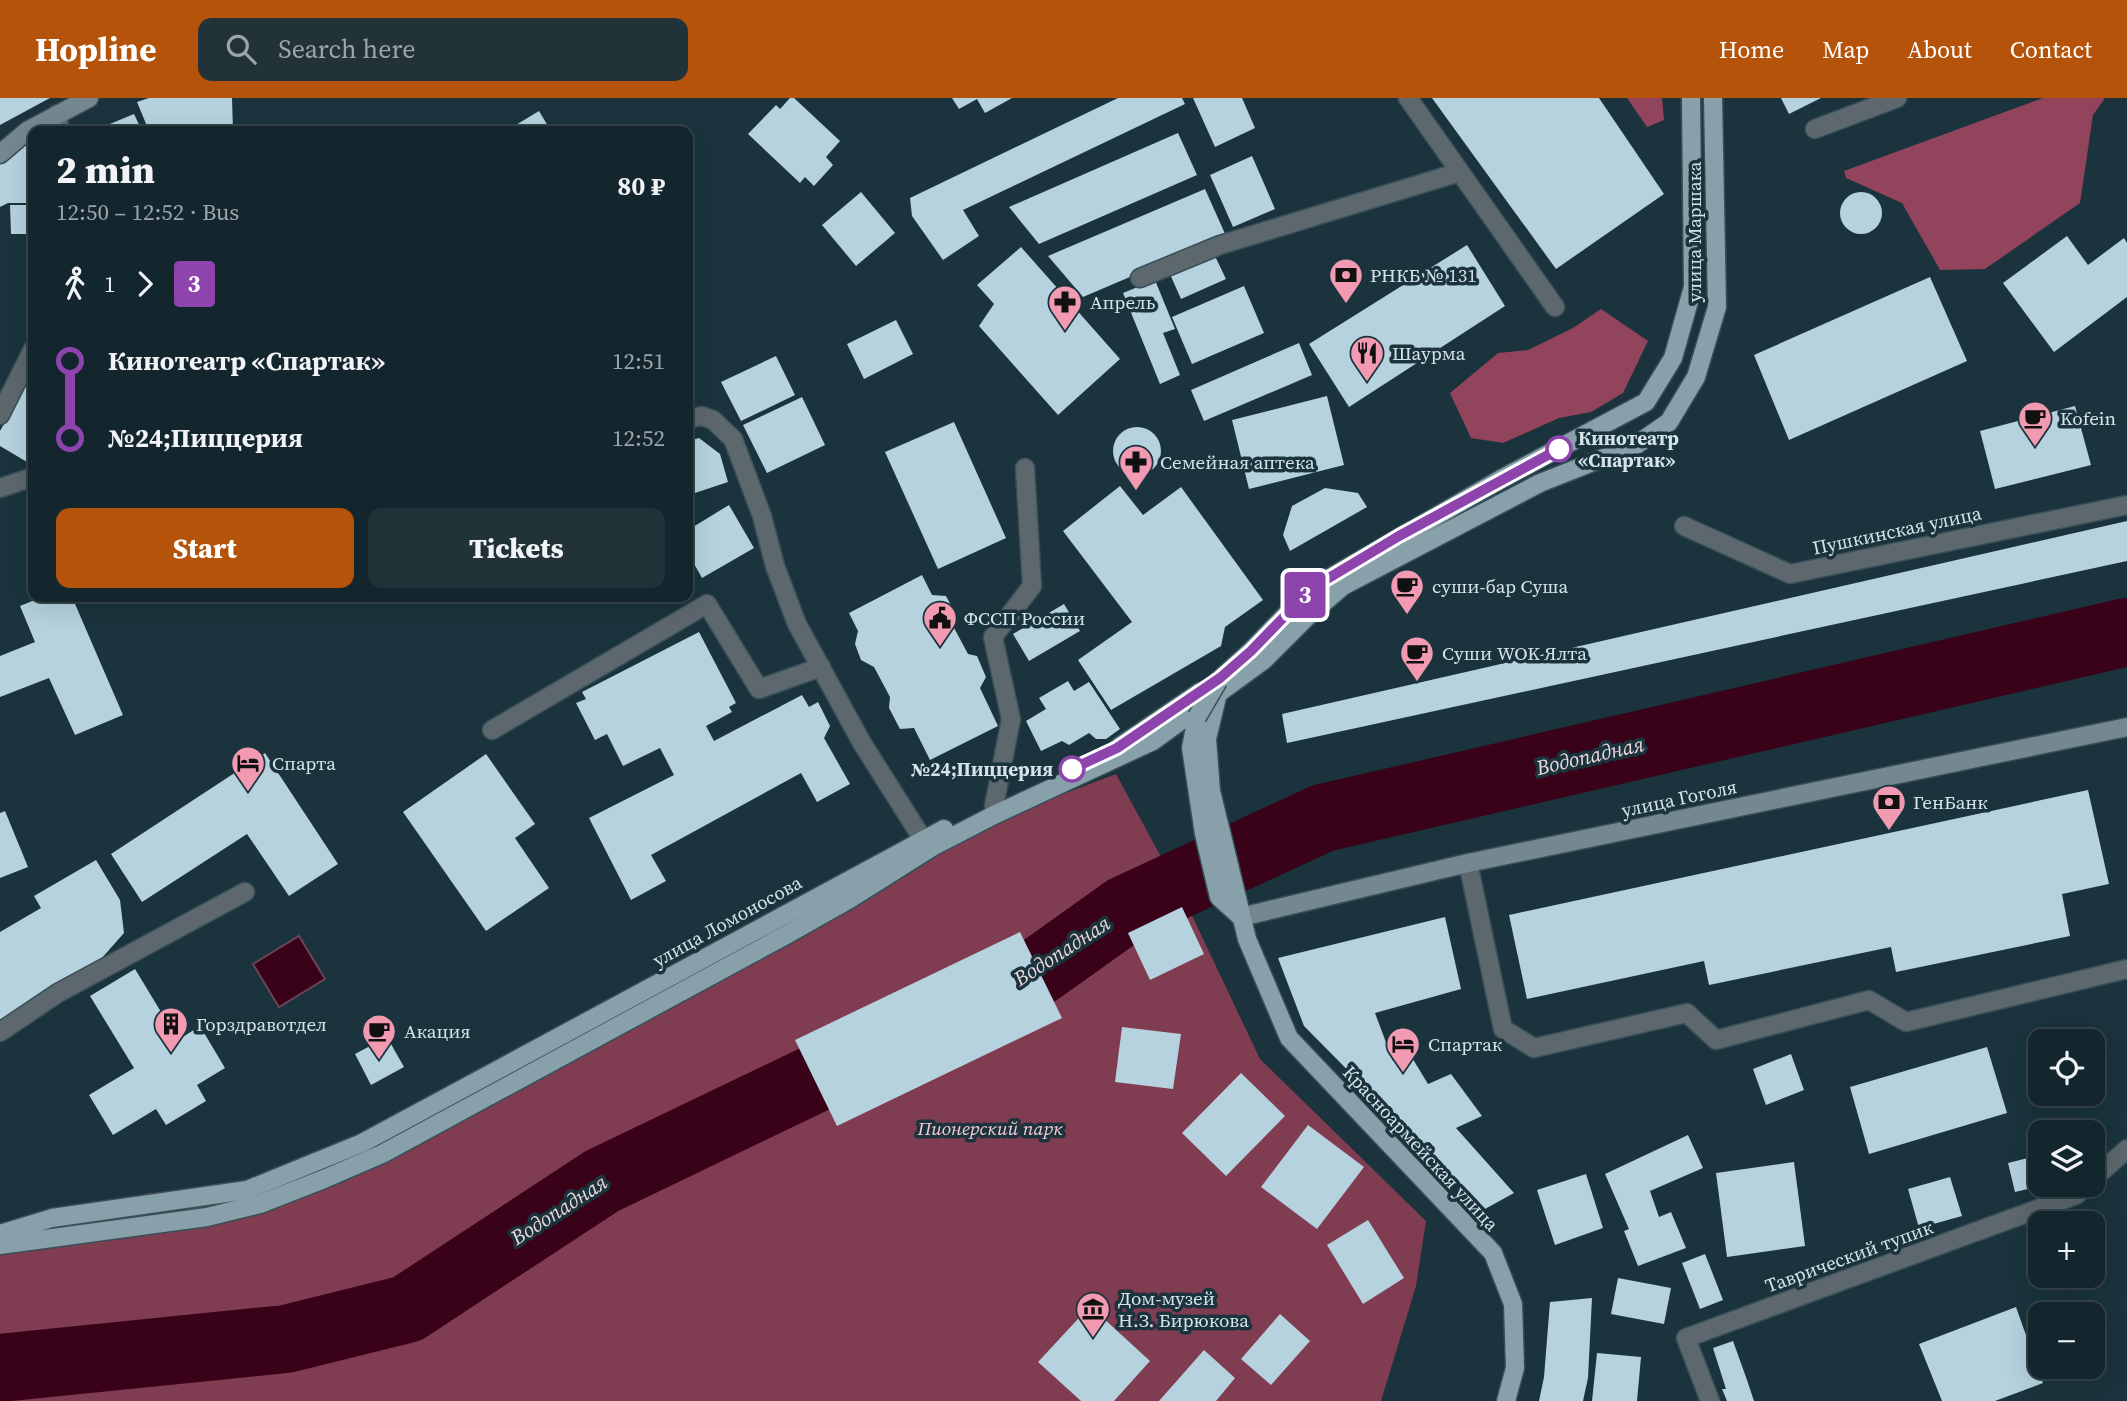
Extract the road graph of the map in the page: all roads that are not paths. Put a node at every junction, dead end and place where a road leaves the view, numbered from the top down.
1 (89, 98) edge
2 (1408, 98) edge
3 (1691, 98) edge
4 (1713, 98) edge
5 (1898, 98) edge
6 (59, 122) edge
7 (1815, 130) dead end
8 (28, 131) edge
9 (0, 154) edge
10 (1460, 172) junction
11 (1140, 278) dead end
12 (1555, 307) dead end
13 (28, 359) edge
14 (0, 415) edge
15 (693, 418) edge
16 (1026, 468) dead end
17 (28, 479) edge
18 (0, 488) edge
19 (2127, 505) edge
20 (1684, 526) dead end
21 (821, 667) junction
22 (1219, 684) junction
23 (2127, 727) edge
24 (492, 730) dead end
25 (1153, 741) junction
26 (1191, 748) junction
27 (994, 806) junction
28 (922, 838) junction
29 (1468, 863) junction
30 (245, 892) dead end
31 (1227, 893) junction
32 (1241, 917) junction
33 (2127, 969) edge
34 (0, 1032) edge
35 (2127, 1149) edge
36 (2105, 1168) edge
37 (2071, 1197) edge
38 (0, 1234) edge
39 (0, 1245) edge
40 (1506, 1401) edge
41 (1710, 1401) edge

1 - 6 main road
2 - 10 street
3 - 22 main road, улица Маршака
4 - 22 main road, улица Маршака
5 - 7 street
8 - 9 main road
10 - 11 street
10 - 12 street
13 - 14 street
15 - 21 street
16 - 27 street
17 - 18 street
19 - 20 street, Пушкинская улица
21 - 24 street
21 - 28 street
22 - 25 main road
22 - 26 main road, bridge
22 - 27 main road, улица Ломоносова
22 - 31 main road
23 - 29 main road, улица Гоголя
25 - 26 main road
25 - 39 main road
26 - 31 main road
27 - 28 main road, улица Ломоносова
28 - 38 main road, улица Ломоносова
29 - 32 main road, улица Гоголя
29 - 33 street
30 - 34 street
31 - 32 main road, Красноармейская улица
32 - 40 main road, Красноармейская улица
35 - 36 street
37 - 41 street, Таврический тупик

